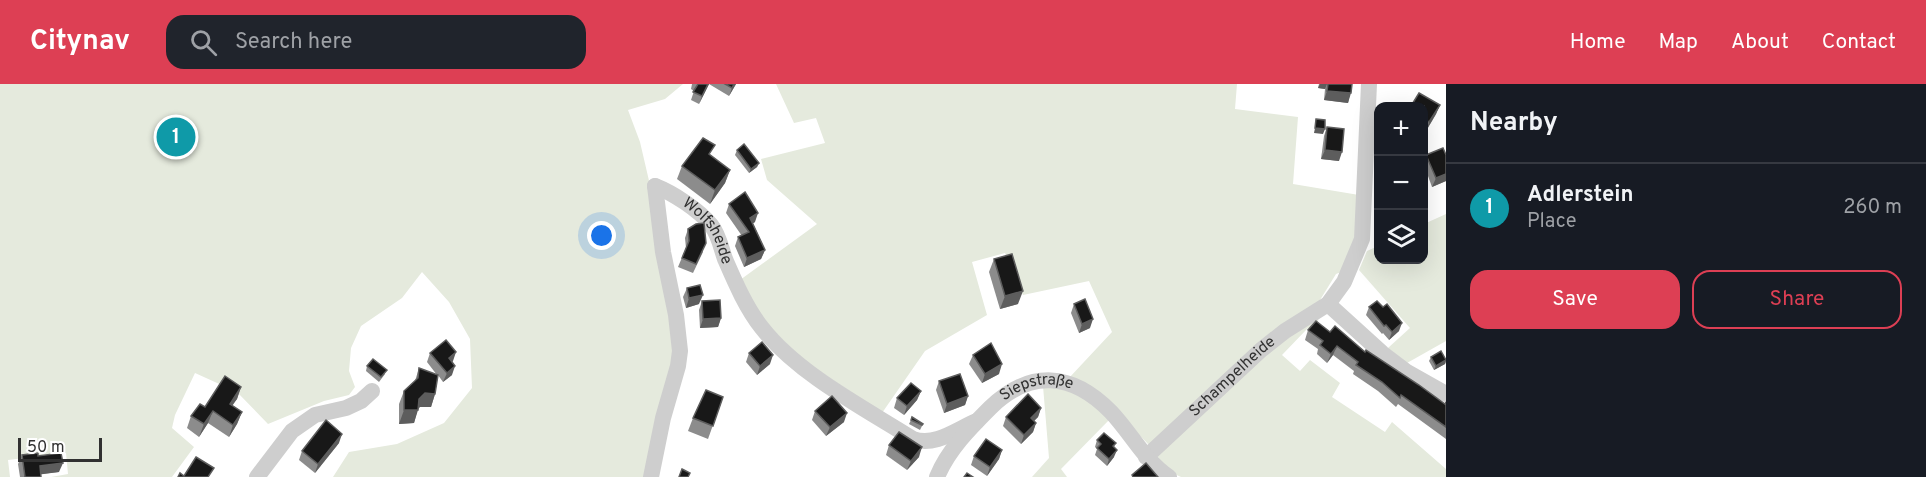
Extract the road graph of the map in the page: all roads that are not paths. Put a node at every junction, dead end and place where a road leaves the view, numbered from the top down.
1 (1369, 84) edge
2 (1328, 304) junction
3 (372, 391) dead end
4 (1446, 394) edge
5 (978, 421) junction
6 (1146, 457) junction
7 (257, 477) edge
8 (651, 477) edge
9 (937, 477) edge
10 (1169, 477) edge

1 - 2 street, Schampelheide
2 - 4 street
2 - 6 street, Schampelheide
3 - 7 street
5 - 6 street, Siepstraße
5 - 8 street, Wolfsheide
5 - 9 street, Siepstraße
6 - 10 street, Siepstraße

